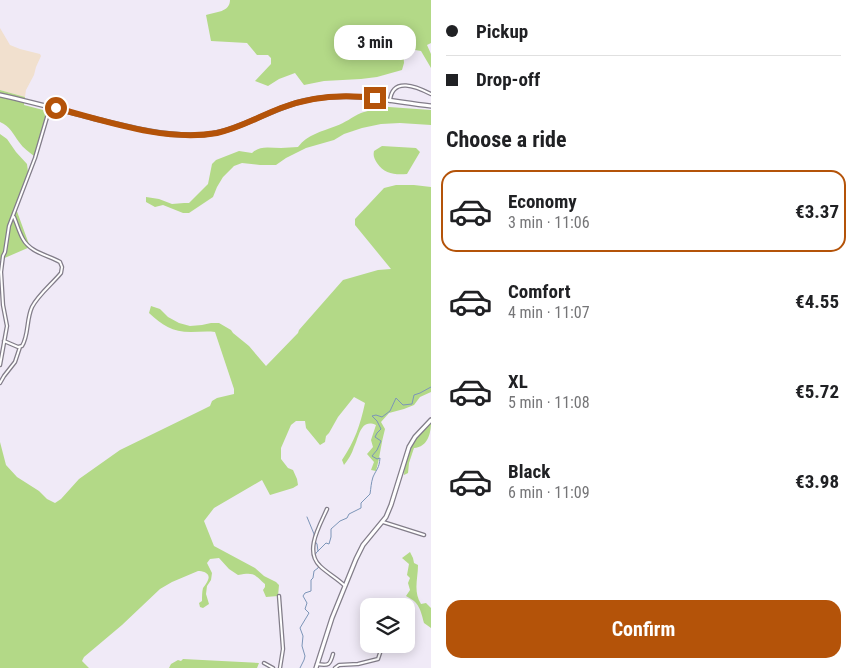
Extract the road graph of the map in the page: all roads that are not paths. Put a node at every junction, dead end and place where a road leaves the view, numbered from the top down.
1 (431, 94) edge
2 (0, 95) edge
3 (390, 101) junction
4 (431, 106) edge
5 (50, 107) junction
6 (13, 215) junction
7 (3, 256) junction
8 (0, 258) edge
9 (4, 341) junction
10 (20, 347) junction
11 (0, 365) edge
12 (0, 383) edge
13 (431, 420) edge
14 (327, 509) dead end
15 (383, 522) junction
16 (424, 535) dead end
17 (345, 586) junction
18 (279, 596) dead end
19 (380, 653) edge
20 (333, 654) dead end
21 (264, 663) dead end
22 (317, 666) edge
23 (273, 668) edge
24 (280, 668) edge
25 (335, 668) edge

1 - 3 street
2 - 5 main road
3 - 4 main road
3 - 5 main road
5 - 6 street
6 - 7 street
6 - 10 street
7 - 8 street
7 - 9 street
9 - 10 street
9 - 11 street
10 - 12 street
13 - 15 main road
14 - 17 street
15 - 16 street
15 - 17 main road
17 - 22 main road
18 - 24 street
19 - 25 street
20 - 22 street
21 - 23 street

